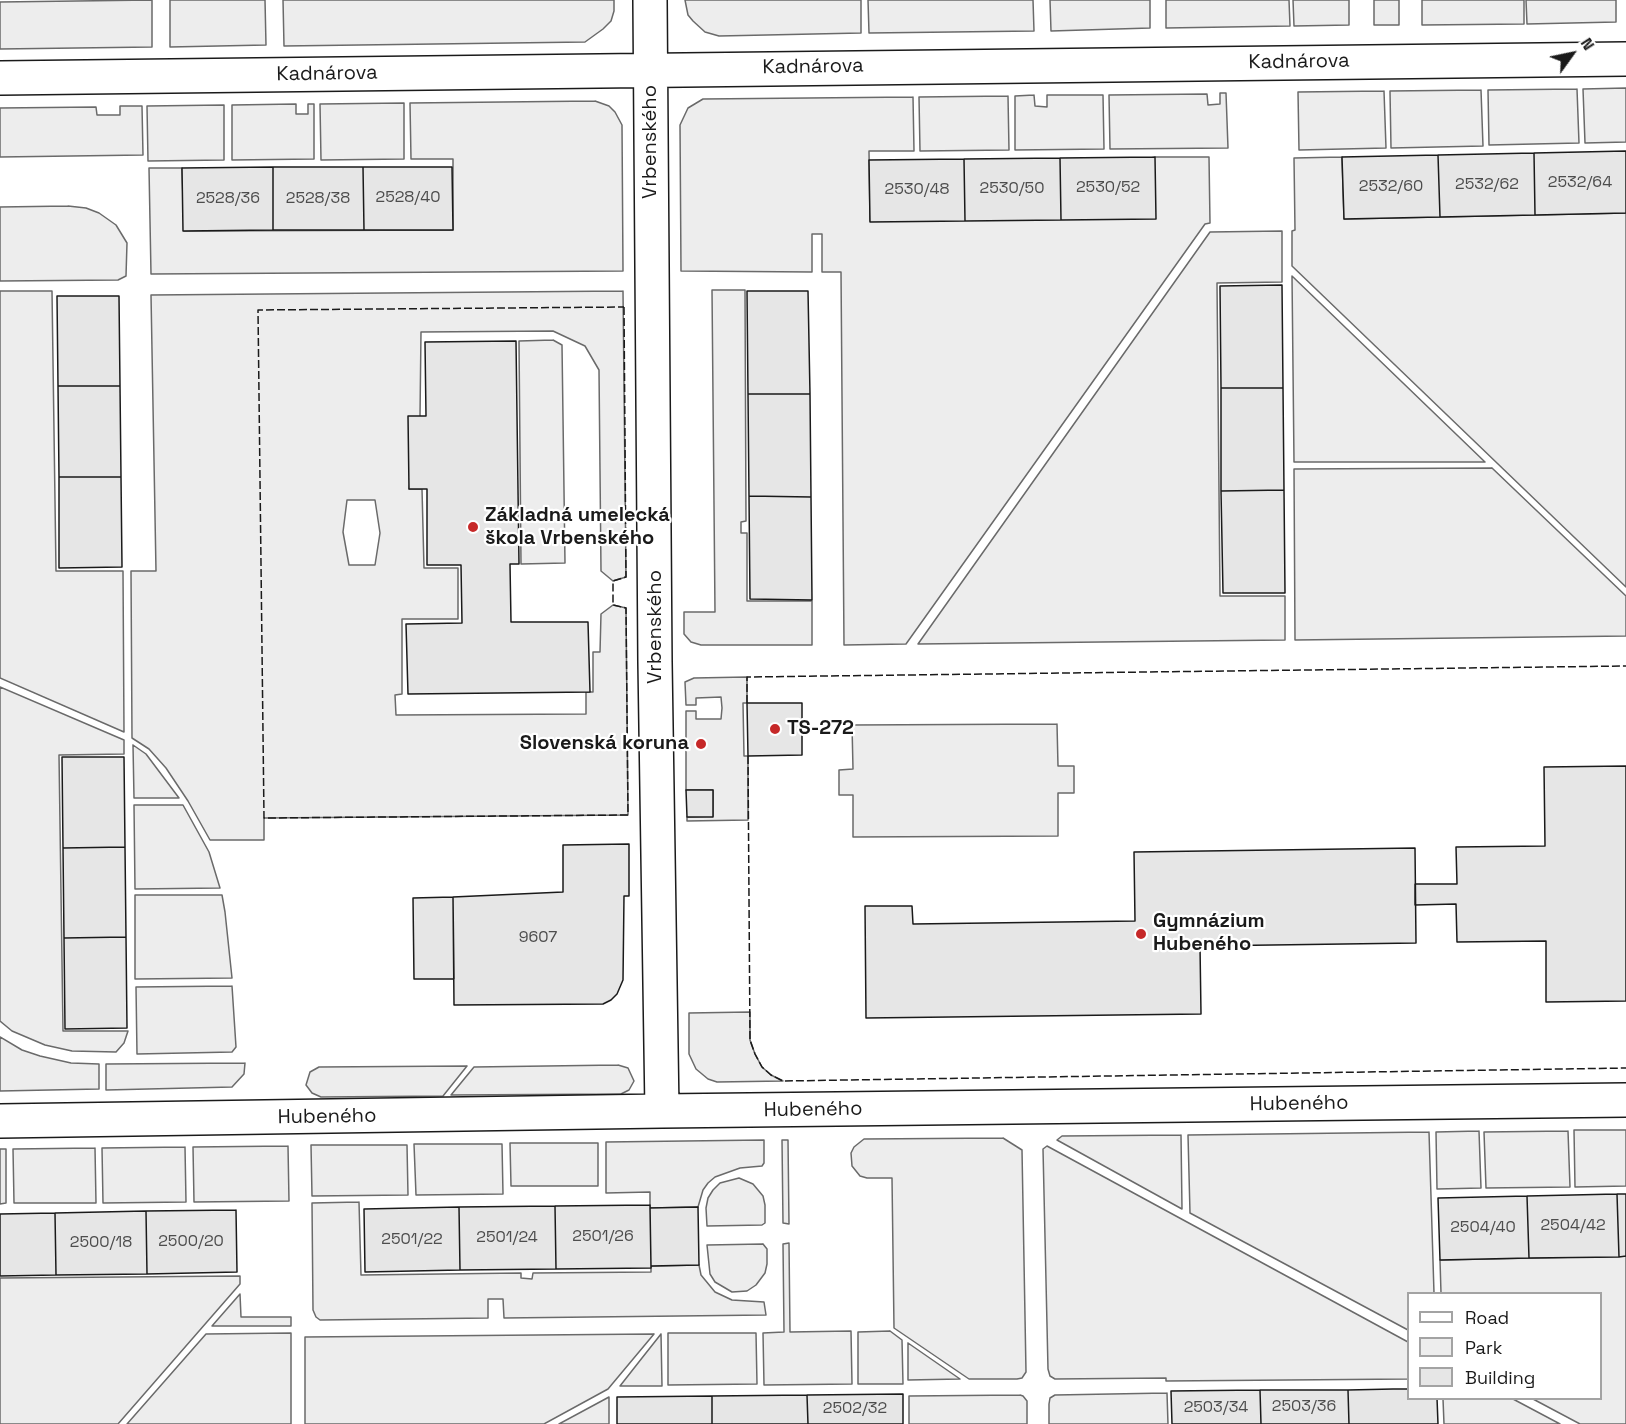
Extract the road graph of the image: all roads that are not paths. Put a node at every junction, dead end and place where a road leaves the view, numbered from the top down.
1 (650, 0) edge
2 (1626, 59) edge
3 (651, 70) junction
4 (0, 78) edge
5 (1626, 1100) edge
6 (662, 1111) junction
7 (0, 1121) edge

1 - 3 street, Vrbenského
2 - 3 street, Kadnárova
3 - 4 street, Kadnárova
3 - 6 street, Vrbenského
5 - 6 street, Hubeného
6 - 7 street, Hubeného

